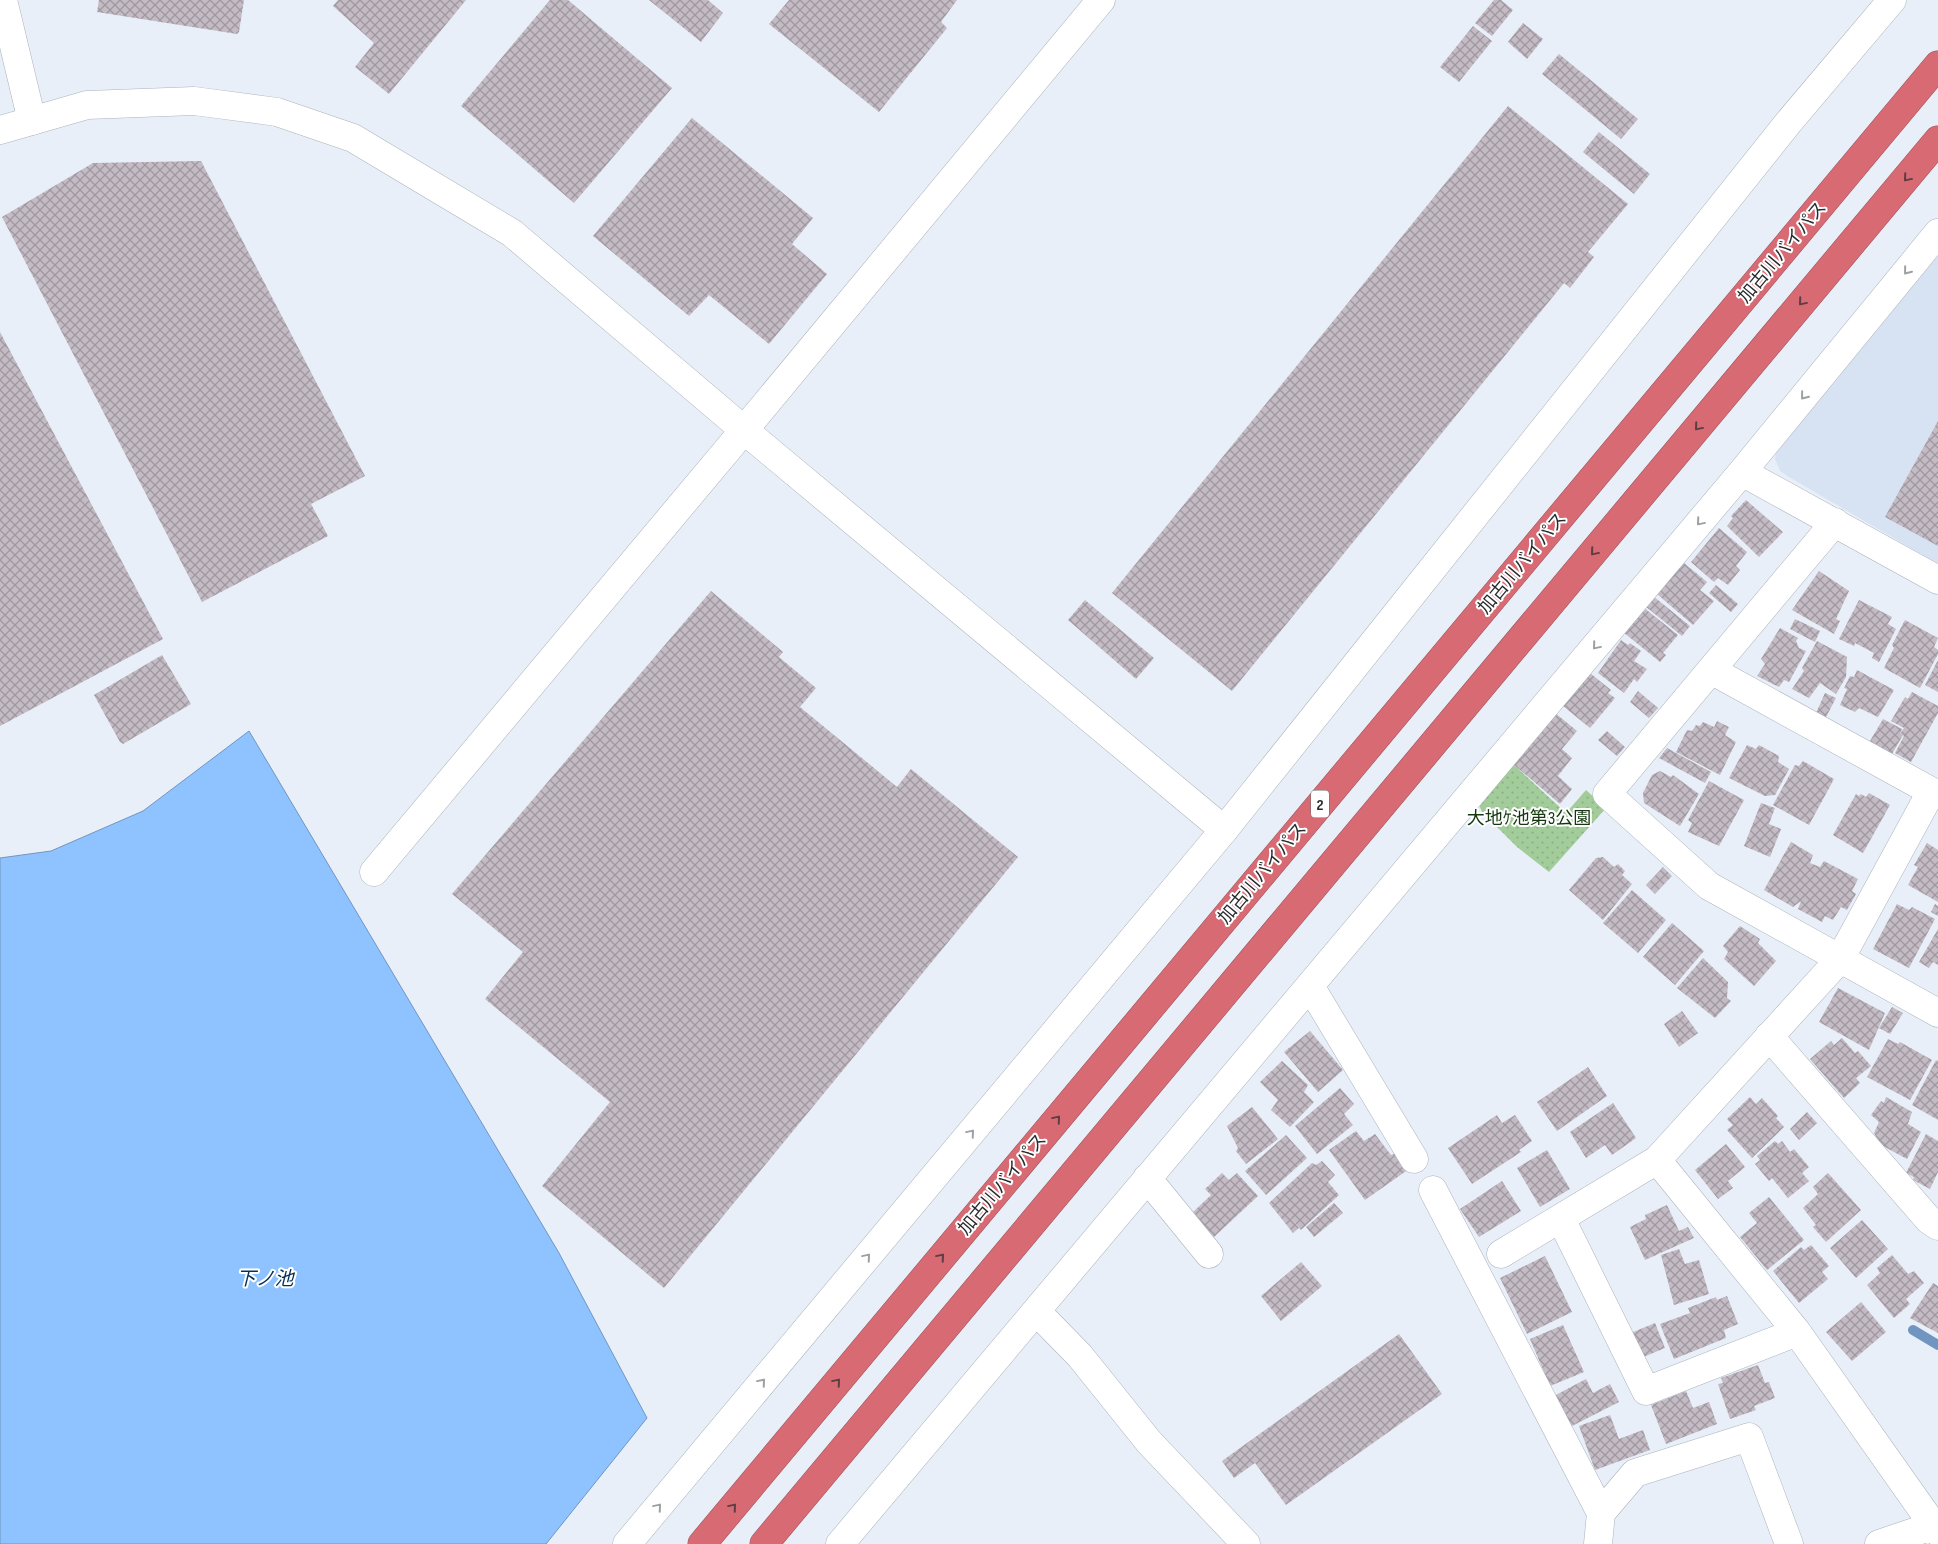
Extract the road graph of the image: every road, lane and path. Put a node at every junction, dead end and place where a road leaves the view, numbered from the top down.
1 (3, 0) edge
2 (1101, 0) edge
3 (1892, 0) edge
4 (1938, 65) edge
5 (32, 121) junction
6 (0, 130) edge
7 (1938, 140) edge
8 (1938, 233) edge
9 (744, 430) junction
10 (1742, 472) junction
11 (1834, 522) junction
12 (1938, 580) edge
13 (1711, 670) junction
14 (1935, 793) edge
15 (1224, 830) junction
16 (374, 872) dead end
17 (1840, 959) junction
18 (1310, 986) junction
19 (1938, 1013) edge
20 (1769, 1036) junction
21 (1414, 1159) dead end
22 (1657, 1160) junction
23 (1148, 1178) junction
24 (1433, 1190) dead end
25 (1561, 1219) junction
26 (1938, 1226) edge
27 (1209, 1254) dead end
28 (1501, 1254) dead end
29 (1036, 1311) junction
30 (1796, 1332) junction
31 (1601, 1513) junction
32 (1937, 1527) edge
33 (627, 1544) edge
34 (702, 1544) edge
35 (764, 1544) edge
36 (840, 1544) edge
37 (1246, 1544) edge
38 (1598, 1544) edge
39 (1789, 1544) edge
40 (1879, 1544) edge

1 - 5 street
2 - 9 street
3 - 15 street
34 -> 4 highway, 加古川バイパス / 2
5 - 6 street
5 - 9 street
7 -> 35 highway
8 -> 10 street
9 - 15 street
9 - 16 street
10 - 11 street
10 -> 18 street
11 - 12 street
11 - 13 street
13 - 14 street
13 - 17 street
14 - 17 street
33 -> 15 street
17 - 19 street
17 - 20 street
18 - 21 street
18 - 23 street
20 - 22 street
20 - 26 street
22 - 25 street
22 - 30 street
23 - 27 street
23 - 29 street
24 - 31 street
25 - 28 street
25 - 30 street
29 - 36 street
29 - 37 street
30 - 32 street
31 - 38 street
31 - 39 street
32 - 40 street

